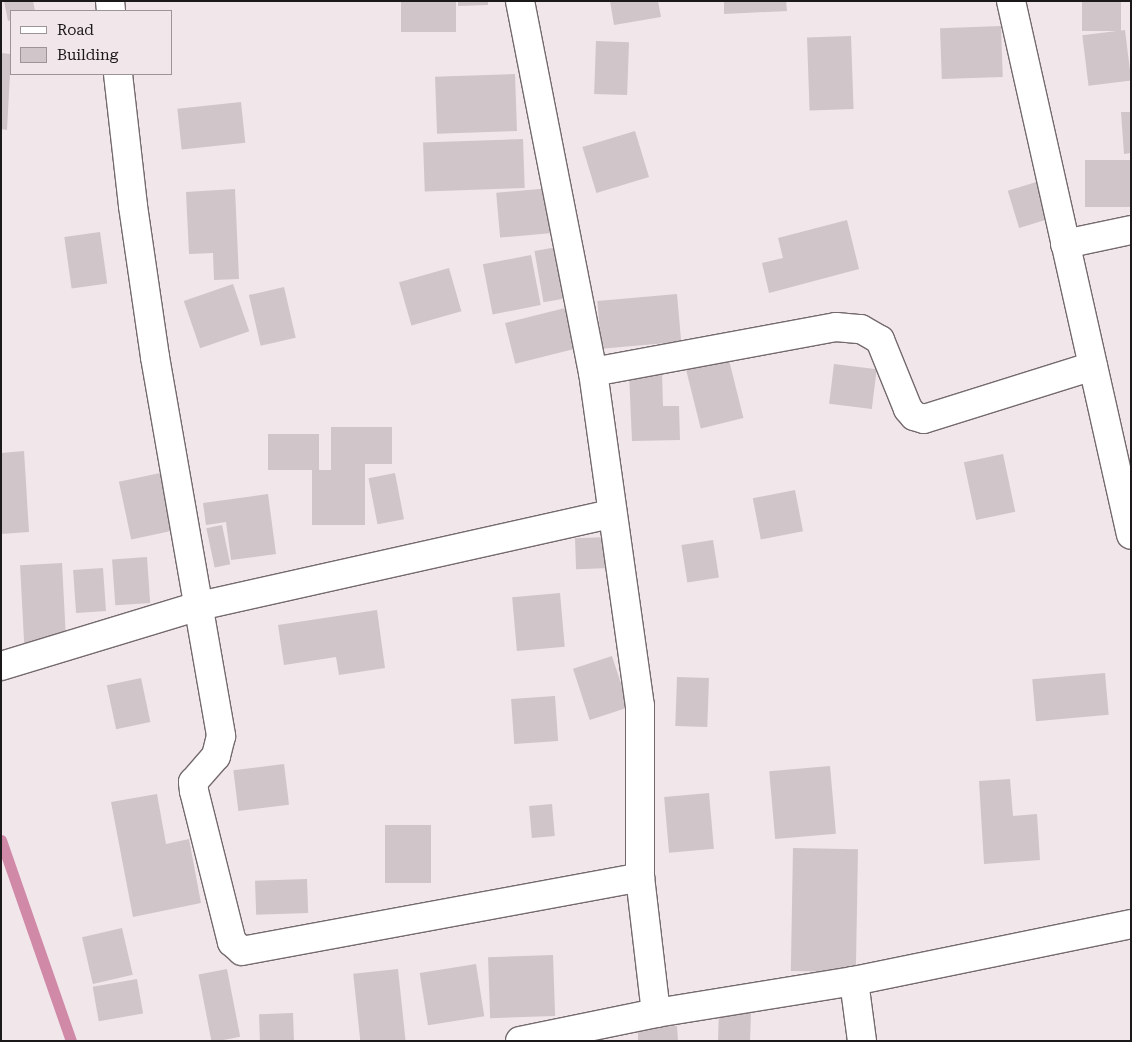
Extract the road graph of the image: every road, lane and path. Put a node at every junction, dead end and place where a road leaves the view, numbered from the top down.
1 (520, 1) edge
2 (1011, 1) edge
3 (118, 75) edge
4 (1131, 230) edge
5 (1065, 244) junction
6 (1093, 366) junction
7 (593, 372) junction
8 (1121, 450) edge
9 (611, 514) junction
10 (1131, 535) edge
11 (199, 606) junction
12 (1, 666) edge
13 (640, 877) junction
14 (1131, 924) edge
15 (854, 981) junction
16 (656, 1013) junction
17 (603, 1032) edge
18 (520, 1041) edge
19 (862, 1041) edge

1 - 7 street
2 - 5 street
3 - 11 street
4 - 5 street
5 - 6 street
6 - 7 street
6 - 8 street
7 - 9 street
8 - 10 street
9 - 11 street
9 - 13 street
11 - 12 street
11 - 13 street
13 - 16 street
14 - 15 street
15 - 16 street
15 - 19 street
16 - 17 street
17 - 18 street

